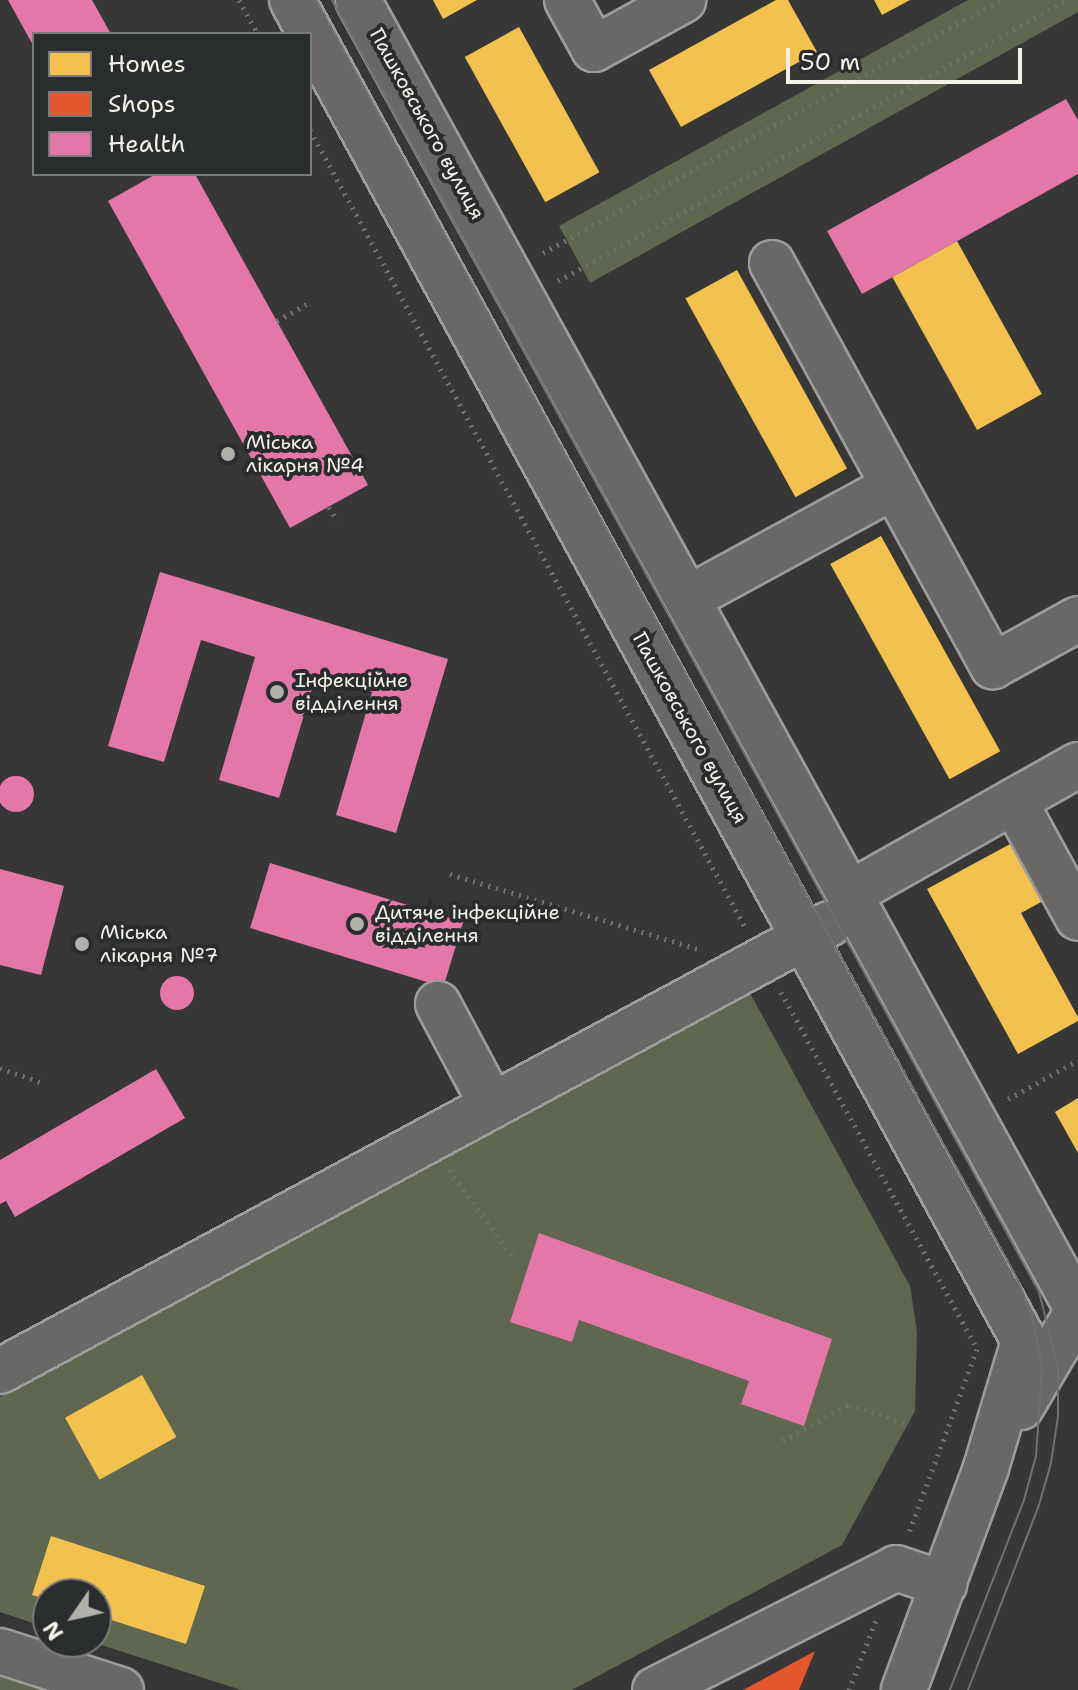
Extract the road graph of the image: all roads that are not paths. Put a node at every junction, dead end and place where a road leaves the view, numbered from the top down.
1 (292, 0) edge
2 (358, 0) edge
3 (567, 0) edge
4 (683, 0) edge
5 (309, 32) edge
6 (312, 37) edge
7 (772, 263) dead end
8 (894, 486) junction
9 (687, 599) junction
10 (1078, 619) edge
11 (1078, 765) edge
12 (1014, 801) junction
13 (853, 901) junction
14 (1078, 918) edge
15 (804, 937) junction
16 (438, 1004) dead end
17 (492, 1105) junction
18 (1078, 1311) edge
19 (1024, 1341) junction
20 (0, 1371) edge
21 (986, 1468) junction
22 (944, 1584) junction
23 (0, 1651) edge
24 (121, 1690) edge
25 (655, 1690) edge
26 (904, 1690) edge

1 - 5 street, Пашковського вулиця
2 - 9 street, Пашковського вулиця
3 - 4 street
6 - 15 street, Пашковського вулиця
7 - 8 street
8 - 9 street
8 - 10 street
9 - 13 street, Пашковського вулиця
11 - 12 street
12 - 13 street
12 - 14 street
13 - 15 street
13 - 18 street, Пашковського вулиця
15 - 17 street
15 - 19 street, Пашковського вулиця
16 - 17 street
17 - 20 street
18 - 19 street
18 - 21 street
19 - 21 street
21 - 22 street
22 - 25 street
22 - 26 street
23 - 24 street

